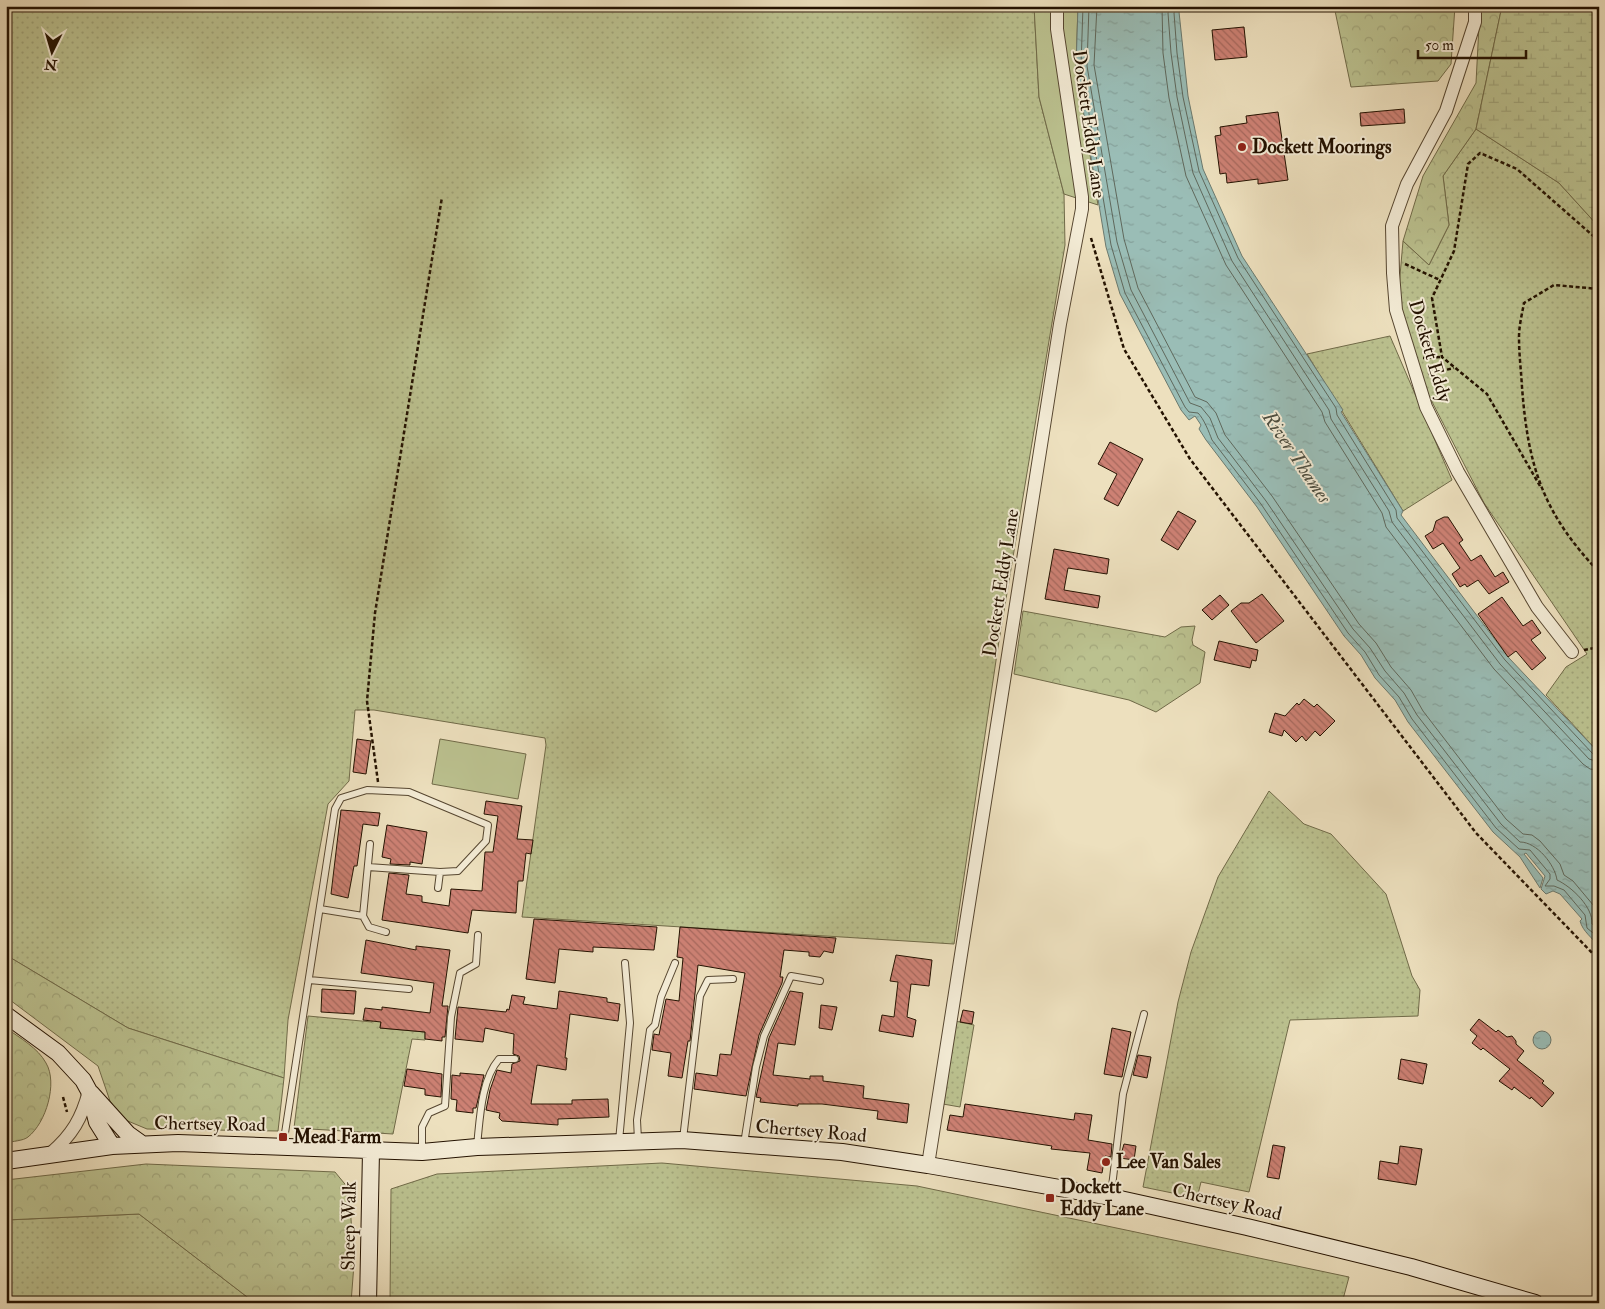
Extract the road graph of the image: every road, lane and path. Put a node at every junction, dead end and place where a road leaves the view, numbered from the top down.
1 (1057, 6) edge
2 (1475, 6) edge
3 (442, 197) dead end
4 (1091, 238) dead end
5 (1599, 241) edge
6 (1392, 259) junction
7 (1440, 280) junction
8 (1599, 288) edge
9 (1454, 368) junction
10 (1416, 377) junction
11 (1540, 486) junction
12 (1599, 572) edge
13 (1572, 652) dead end
14 (379, 791) junction
15 (370, 844) dead end
16 (368, 867) junction
17 (440, 872) junction
18 (438, 888) dead end
19 (320, 909) junction
20 (364, 916) junction
21 (386, 932) dead end
22 (478, 935) dead end
23 (1599, 960) edge
24 (625, 963) dead end
25 (675, 964) dead end
26 (733, 979) dead end
27 (309, 980) junction
28 (820, 981) dead end
29 (409, 989) dead end
30 (1144, 1014) dead end
31 (6, 1015) edge
32 (515, 1059) dead end
33 (89, 1091) junction
34 (63, 1098) dead end
35 (69, 1118) dead end
36 (638, 1140) junction
37 (682, 1140) junction
38 (619, 1141) junction
39 (142, 1144) junction
40 (743, 1145) junction
41 (112, 1146) junction
42 (284, 1146) junction
43 (477, 1147) junction
44 (371, 1151) junction
45 (422, 1152) junction
46 (51, 1153) junction
47 (6, 1160) edge
48 (928, 1164) junction
49 (1111, 1197) junction
50 (368, 1303) edge
51 (1535, 1303) edge

1 - 48 street, Dockett Eddy Lane
2 - 6 street, Dockett Eddy
3 - 14 path
4 - 23 path
5 - 7 path
6 - 7 path
6 - 10 street, Dockett Eddy
7 - 9 path
8 - 11 path
9 - 10 path
9 - 11 path
10 - 13 street, Dockett Eddy
11 - 12 path
14 - 17 lane
14 - 19 lane
15 - 16 lane
16 - 17 lane
16 - 20 lane
17 - 18 lane
19 - 20 lane
19 - 27 lane
20 - 21 lane
22 - 45 lane
24 - 38 lane
25 - 36 lane
26 - 37 lane
27 - 29 lane
27 - 42 lane
28 - 40 lane
30 - 49 lane
31 - 33 main road, Chertsey Road
32 - 43 lane
33 - 39 main road, Chertsey Road
33 - 41 main road, Chertsey Road
33 - 46 street
34 - 35 path
36 - 37 main road, Chertsey Road
36 - 38 main road, Chertsey Road
37 - 40 main road, Chertsey Road
38 - 43 main road, Chertsey Road
39 - 41 main road
39 - 42 main road, Chertsey Road
40 - 48 main road, Chertsey Road
41 - 46 main road
42 - 44 main road, Chertsey Road
43 - 45 main road, Chertsey Road
44 - 45 main road, Chertsey Road
44 - 50 main road, Sheep Walk
46 - 47 main road
48 - 49 main road, Chertsey Road
49 - 51 main road, Chertsey Road

